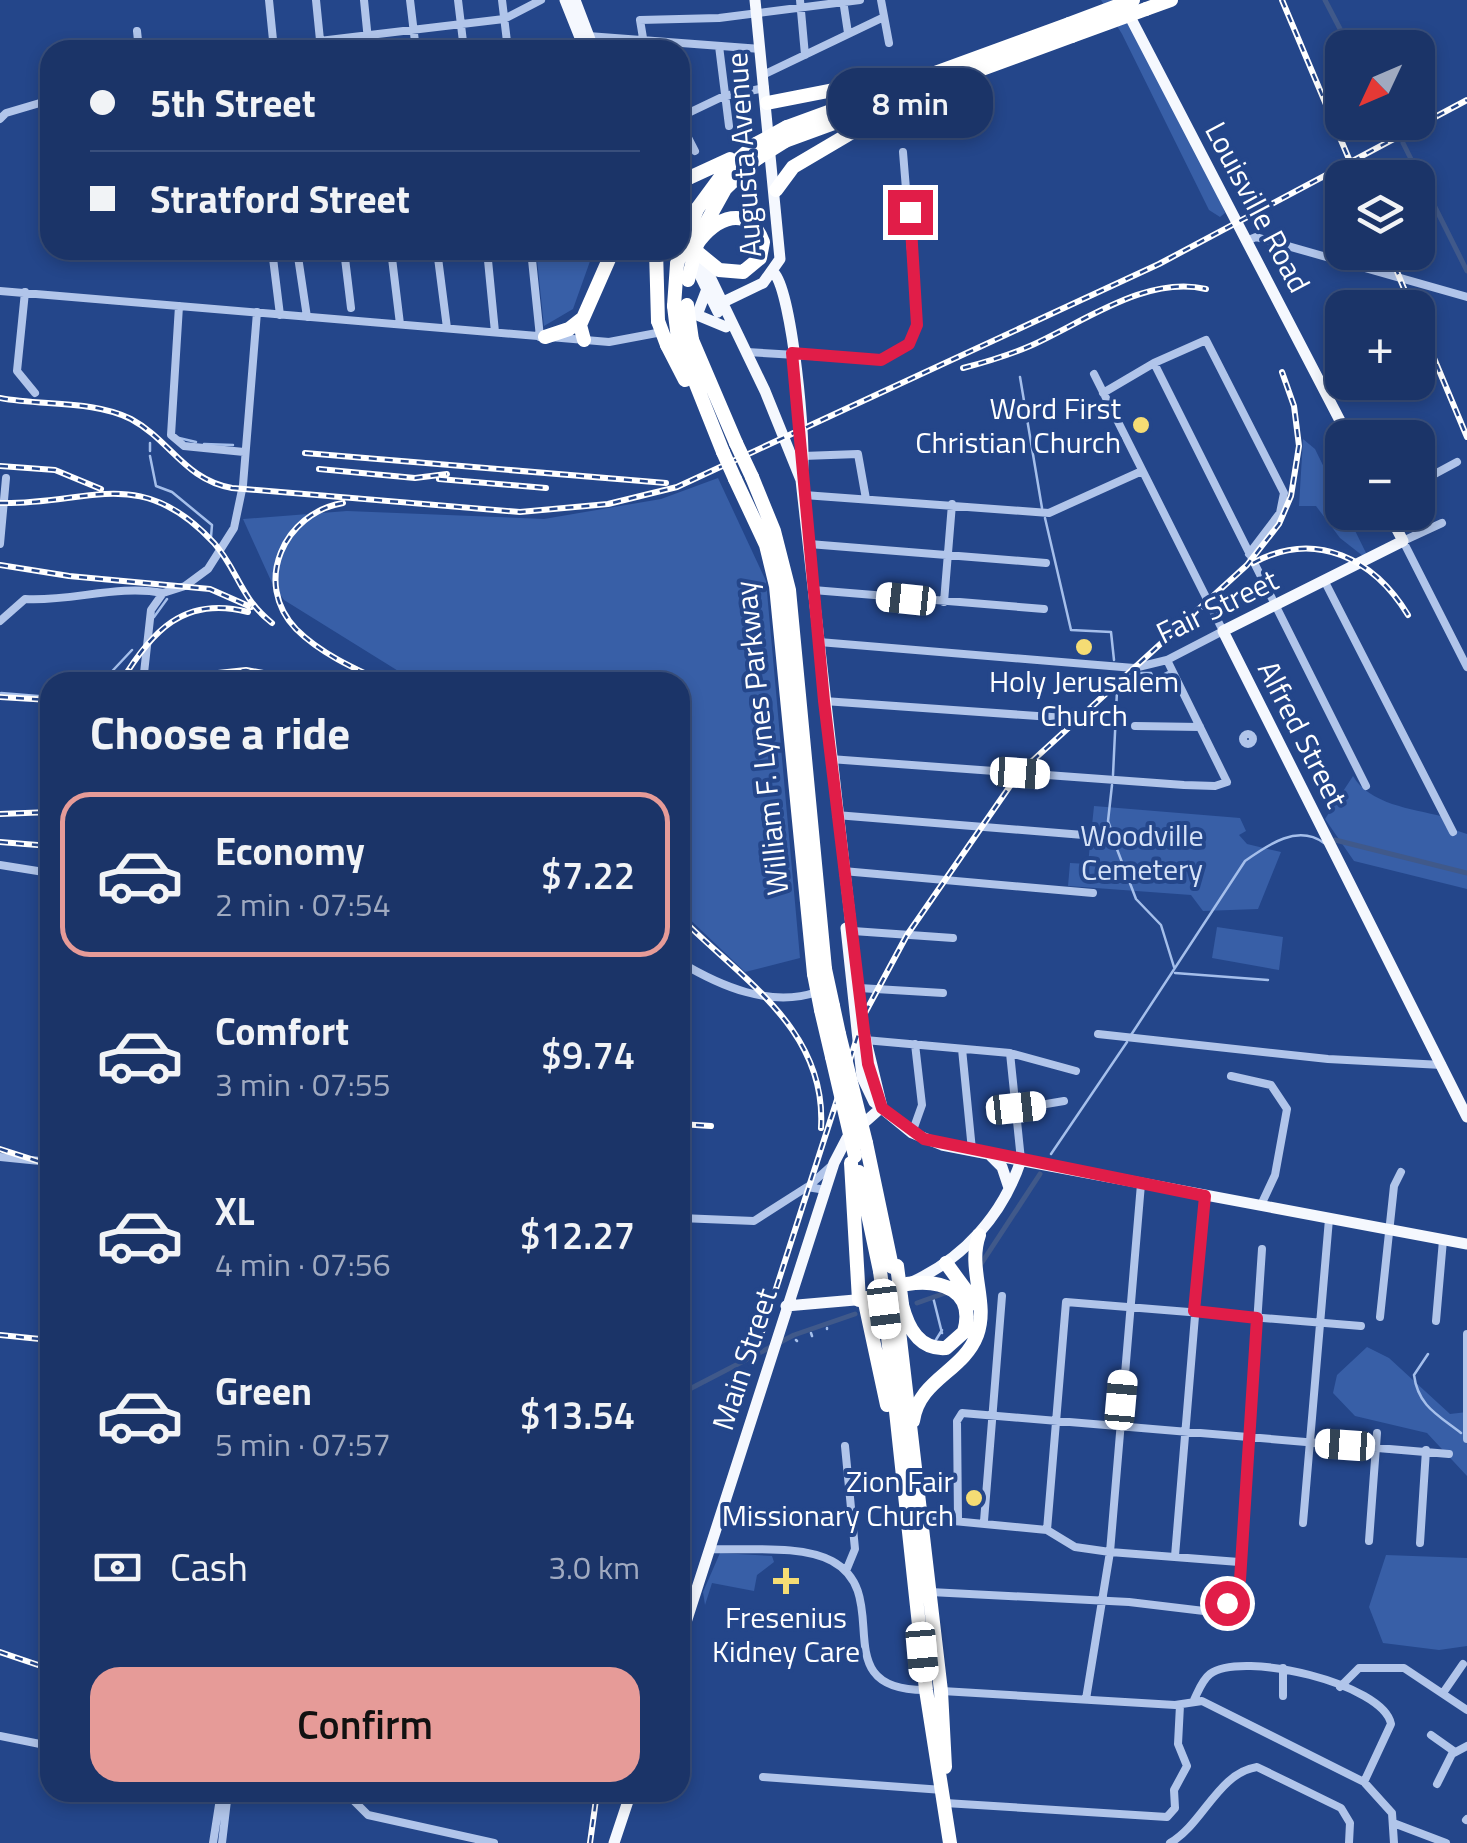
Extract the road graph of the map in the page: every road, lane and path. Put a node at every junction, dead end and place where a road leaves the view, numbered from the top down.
1 (269, 0) edge
2 (316, 0) edge
3 (364, 0) edge
4 (410, 0) edge
5 (458, 0) edge
6 (502, 0) edge
7 (541, 0) edge
8 (564, 0) edge
9 (575, 0) edge
10 (860, 0) edge
11 (881, 0) edge
12 (1121, 0) edge
13 (1171, 0) edge
14 (844, 1) edge
15 (800, 4) edge
16 (1139, 5) edge
17 (755, 7) edge
18 (884, 17) junction
19 (504, 19) junction
20 (462, 26) junction
21 (1070, 30) junction
22 (137, 31) dead end
23 (414, 31) junction
24 (848, 34) junction
25 (367, 36) junction
26 (588, 36) junction
27 (640, 39) junction
28 (138, 40) edge
29 (273, 40) edge
30 (319, 40) edge
31 (348, 40) edge
32 (367, 40) edge
33 (415, 40) edge
34 (463, 40) edge
35 (507, 40) edge
36 (581, 40) edge
37 (590, 40) edge
38 (651, 40) edge
39 (690, 43) edge
40 (889, 43) dead end
41 (719, 46) junction
42 (760, 49) junction
43 (805, 55) junction
44 (936, 72) junction
45 (766, 88) junction
46 (931, 90) junction
47 (724, 96) junction
48 (40, 103) edge
49 (690, 114) edge
50 (0, 119) edge
51 (729, 126) dead end
52 (786, 134) junction
53 (690, 140) edge
54 (695, 151) dead end
55 (753, 151) junction
56 (903, 152) dead end
57 (793, 167) junction
58 (773, 170) junction
59 (690, 177) edge
60 (776, 190) junction
61 (690, 226) edge
62 (690, 230) edge
63 (1246, 240) junction
64 (699, 242) junction
65 (690, 253) edge
66 (273, 260) edge
67 (299, 260) edge
68 (345, 260) edge
69 (392, 260) edge
70 (438, 260) edge
71 (488, 260) edge
72 (532, 260) edge
73 (609, 260) edge
74 (656, 260) edge
75 (678, 260) edge
76 (774, 274) junction
77 (709, 285) junction
78 (0, 291) edge
79 (25, 292) junction
80 (744, 293) junction
81 (1467, 297) edge
82 (719, 304) junction
83 (179, 306) junction
84 (351, 308) dead end
85 (686, 309) junction
86 (257, 312) junction
87 (280, 315) junction
88 (307, 316) junction
89 (584, 318) junction
90 (400, 324) junction
91 (728, 324) junction
92 (447, 328) junction
93 (495, 332) junction
94 (543, 337) junction
95 (584, 340) junction
96 (679, 341) junction
97 (747, 352) junction
98 (792, 353) junction
99 (1154, 363) junction
100 (1094, 374) dead end
101 (35, 393) dead end
102 (1103, 393) junction
103 (1340, 420) edge
104 (786, 440) junction
105 (730, 448) junction
106 (244, 452) junction
107 (803, 456) junction
108 (1457, 462) dead end
109 (1142, 472) junction
110 (1435, 474) edge
111 (6, 478) dead end
112 (801, 480) junction
113 (804, 495) junction
114 (866, 499) junction
115 (952, 504) junction
116 (1442, 523) dead end
117 (1397, 530) edge
118 (1403, 541) junction
119 (0, 544) edge
120 (809, 544) junction
121 (947, 554) junction
122 (1250, 554) junction
123 (1046, 563) dead end
124 (1325, 582) junction
125 (813, 590) junction
126 (163, 593) junction
127 (944, 602) junction
128 (1274, 606) junction
129 (1044, 609) dead end
130 (0, 621) edge
131 (1223, 632) junction
132 (819, 642) junction
133 (1168, 660) junction
134 (1467, 667) edge
135 (143, 672) edge
136 (824, 701) junction
137 (1066, 718) dead end
138 (1135, 726) dead end
139 (1200, 728) junction
140 (1272, 728) junction
141 (1253, 737) dead end
142 (830, 758) junction
143 (1366, 786) dead end
144 (836, 815) junction
145 (1453, 832) dead end
146 (1108, 837) dead end
147 (0, 865) edge
148 (40, 871) edge
149 (843, 872) junction
150 (1092, 893) dead end
151 (851, 925) junction
152 (953, 938) dead end
153 (690, 967) edge
154 (819, 972) junction
155 (856, 981) junction
156 (943, 993) dead end
157 (827, 1008) junction
158 (1098, 1034) dead end
159 (860, 1042) junction
160 (915, 1044) junction
161 (962, 1049) junction
162 (1010, 1053) junction
163 (1443, 1065) junction
164 (1076, 1071) dead end
165 (1232, 1076) dead end
166 (869, 1093) junction
167 (1064, 1102) dead end
168 (882, 1108) junction
169 (1016, 1108) junction
170 (1467, 1118) edge
171 (864, 1122) junction
172 (912, 1133) junction
173 (972, 1150) junction
174 (989, 1154) junction
175 (0, 1157) edge
176 (853, 1160) junction
177 (1021, 1160) junction
178 (40, 1161) edge
179 (834, 1163) junction
180 (1401, 1172) dead end
181 (1141, 1184) junction
182 (809, 1186) junction
183 (1009, 1189) junction
184 (826, 1190) junction
185 (1205, 1196) junction
186 (1261, 1206) junction
187 (690, 1218) edge
188 (1329, 1218) junction
189 (1392, 1230) junction
190 (979, 1235) junction
191 (1443, 1240) junction
192 (1467, 1244) edge
193 (1262, 1249) dead end
194 (944, 1265) junction
195 (889, 1268) junction
196 (908, 1284) junction
197 (960, 1296) junction
198 (1002, 1296) dead end
199 (859, 1300) junction
200 (786, 1306) junction
201 (894, 1306) junction
202 (1128, 1306) junction
203 (1194, 1311) junction
204 (980, 1314) junction
205 (1380, 1317) dead end
206 (1257, 1318) junction
207 (1436, 1321) dead end
208 (1321, 1322) junction
209 (1362, 1326) dead end
210 (1467, 1334) edge
211 (992, 1417) junction
212 (1056, 1422) junction
213 (1119, 1425) junction
214 (1184, 1433) junction
215 (1377, 1433) dead end
216 (912, 1436) junction
217 (1246, 1437) junction
218 (1467, 1439) edge
219 (1311, 1442) junction
220 (845, 1446) dead end
221 (1377, 1446) junction
222 (1426, 1450) junction
223 (1449, 1454) dead end
224 (958, 1518) junction
225 (984, 1522) junction
226 (916, 1523) junction
227 (1303, 1523) dead end
228 (1047, 1530) junction
229 (1420, 1539) dead end
230 (1368, 1541) dead end
231 (710, 1549) junction
232 (1110, 1552) junction
233 (1175, 1556) junction
234 (1239, 1562) junction
235 (846, 1571) junction
236 (930, 1592) junction
237 (1102, 1601) junction
238 (690, 1610) edge
239 (1463, 1664) dead end
240 (1283, 1668) junction
241 (1340, 1687) junction
242 (934, 1690) junction
243 (1443, 1694) junction
244 (1283, 1696) dead end
245 (1086, 1699) junction
246 (1194, 1700) junction
247 (1180, 1705) junction
248 (1467, 1710) edge
249 (0, 1736) edge
250 (1430, 1736) dead end
251 (40, 1744) edge
252 (1467, 1746) edge
253 (1455, 1752) junction
254 (763, 1777) dead end
255 (1364, 1782) junction
256 (1437, 1784) dead end
257 (945, 1796) junction
258 (223, 1802) edge
259 (224, 1802) edge
260 (355, 1802) edge
261 (628, 1802) edge
262 (1396, 1824) junction
263 (1183, 1840) edge
264 (213, 1843) edge
265 (222, 1843) edge
266 (494, 1843) edge
267 (614, 1843) edge
268 (950, 1843) edge
269 (1170, 1843) edge
270 (1348, 1843) edge
271 (1394, 1843) edge
272 (1446, 1843) edge

1 - 29 street
2 - 30 street
3 - 25 street
4 - 23 street
5 - 20 street
6 - 19 street
7 - 19 street
8 - 36 main road
9 - 26 main road
10 - 14 street
11 - 18 street
12 - 63 main road, Louisville Road
13 - 16 highway, William F. Lynes Parkway
14 - 15 street
14 - 24 street
15 - 17 street
15 - 43 street
16 - 21 highway, William F. Lynes Parkway, bridge
17 - 27 street
17 - 42 main road, Augusta Avenue
18 - 24 street
18 - 40 street
19 - 20 street
19 - 35 street
20 - 23 street
20 - 34 street
21 - 44 highway, William F. Lynes Parkway
21 - 46 highway, William F. Lynes Parkway
22 - 28 street
23 - 25 street
23 - 33 street
24 - 43 street
25 - 31 street
25 - 32 street
26 - 27 street
26 - 37 main road
27 - 38 street
39 - 41 street
41 - 42 street
41 - 47 street
42 - 45 main road, Augusta Avenue
43 - 45 street
44 - 45 highway
44 - 52 highway, William F. Lynes Parkway
45 - 47 street
45 - 58 main road, Augusta Avenue
46 - 52 highway, William F. Lynes Parkway
46 - 57 highway
47 - 49 street
47 - 51 street
48 - 50 street
52 - 55 highway, William F. Lynes Parkway, bridge
53 - 54 street
55 - 59 highway
55 - 61 highway, William F. Lynes Parkway, bridge
55 - 64 highway, William F. Lynes Parkway
56 - 98 street
57 - 58 highway
57 - 60 highway
58 - 60 main road, Augusta Avenue
60 - 76 main road, Augusta Avenue
62 - 64 main road
63 - 81 street
63 - 103 main road, Louisville Road
64 - 64 highway
64 - 77 main road
64 - 85 highway, William F. Lynes Parkway, bridge
65 - 77 main road
66 - 87 street
67 - 88 street
68 - 84 street
69 - 90 street
70 - 92 street
71 - 93 street
72 - 94 street
73 - 89 highway
74 - 96 highway, bridge
75 - 85 highway, William F. Lynes Parkway, bridge
76 - 80 main road
76 - 98 main road, Augusta Avenue
77 - 80 main road
77 - 82 main road
77 - 85 main road
78 - 79 street
79 - 83 street
79 - 101 street
80 - 82 main road
80 - 91 main road
82 - 85 street
82 - 91 main road
83 - 86 street
83 - 106 street
85 - 91 main road
85 - 95 street
85 - 96 highway, William F. Lynes Parkway, bridge
86 - 87 street
86 - 106 street
87 - 88 street
88 - 90 street
89 - 94 highway
89 - 95 highway
90 - 92 street
91 - 97 main road
91 - 104 main road
92 - 93 street
93 - 94 street
94 - 95 street
96 - 105 highway
96 - 105 highway, William F. Lynes Parkway
97 - 98 street
97 - 104 main road
98 - 107 main road, Augusta Avenue
99 - 102 street
99 - 122 street
99 - 122 street
100 - 102 street, Alfred Street
102 - 109 street, Alfred Street
104 - 112 main road
105 - 154 highway, William F. Lynes Parkway, bridge
105 - 154 highway, William F. Lynes Parkway, bridge
106 - 126 street
107 - 112 main road, Augusta Avenue
107 - 114 street
108 - 110 street
109 - 115 street
109 - 131 street, Alfred Street
111 - 119 street
112 - 113 main road
113 - 114 street
113 - 120 main road
114 - 115 street
115 - 121 street
116 - 118 street, Fair Street
117 - 118 main road
118 - 124 main road, Fair Street
118 - 134 street
120 - 121 street
120 - 125 main road
121 - 123 street
121 - 127 street
122 - 128 street
124 - 128 main road, Fair Street
124 - 145 street
125 - 127 street
125 - 132 main road
126 - 130 street
126 - 135 street
127 - 129 street
128 - 131 main road, Fair Street
128 - 143 street
131 - 133 street, Fair Street
131 - 140 main road, Alfred Street
132 - 133 street, Fair Street
132 - 136 main road
133 - 139 street
136 - 137 street
136 - 142 main road
138 - 139 street
139 - 142 street
140 - 141 street
140 - 163 main road, Alfred Street
142 - 144 main road
144 - 146 street
144 - 149 main road
147 - 148 street
149 - 150 street
149 - 151 main road
151 - 152 street
151 - 155 main road
153 - 155 street
154 - 157 highway, William F. Lynes Parkway, bridge
155 - 156 street
155 - 159 main road
155 - 159 main road
157 - 176 highway, William F. Lynes Parkway, bridge
157 - 195 highway, William F. Lynes Parkway, bridge
158 - 163 street
159 - 160 street
159 - 166 main road
159 - 168 main road
160 - 161 street
160 - 172 street
161 - 162 street
161 - 173 street
162 - 164 street
162 - 169 street
163 - 170 main road, Alfred Street
165 - 186 street
166 - 168 main road
166 - 171 main road
167 - 169 street
168 - 171 main road, Main Street
168 - 172 main road
169 - 177 street
171 - 179 main road, Main Street
172 - 173 main road
173 - 174 main road
174 - 177 main road
174 - 183 main road
175 - 178 street
176 - 195 highway, William F. Lynes Parkway
176 - 199 highway
177 - 181 main road
177 - 183 main road
179 - 182 street
179 - 184 main road, Main Street
180 - 189 street
181 - 185 main road
181 - 202 street
182 - 184 street
182 - 187 street
183 - 190 main road
184 - 200 main road, Main Street
185 - 186 main road
185 - 203 street
186 - 188 main road
188 - 189 main road
188 - 208 street
189 - 191 main road
189 - 205 street
190 - 194 main road
190 - 204 highway
191 - 192 main road
191 - 207 street
193 - 206 street
194 - 196 main road
194 - 197 highway
194 - 204 highway
195 - 201 highway, William F. Lynes Parkway, bridge
196 - 197 highway
196 - 199 main road
197 - 201 highway
198 - 211 street
199 - 200 main road
199 - 226 highway
200 - 231 main road, Main Street
201 - 216 highway, William F. Lynes Parkway
201 - 226 highway, William F. Lynes Parkway
202 - 203 street
202 - 212 street
202 - 213 street
203 - 206 street
203 - 214 street
204 - 216 highway
206 - 208 street
206 - 217 street
208 - 209 street
208 - 219 street
210 - 218 street
211 - 212 street
211 - 224 street
211 - 225 street
212 - 213 street
212 - 228 street
213 - 214 street
213 - 232 street
214 - 217 street
214 - 233 street
215 - 221 street
216 - 226 highway, William F. Lynes Parkway
217 - 219 street
217 - 234 street
219 - 221 street
219 - 227 street
220 - 235 street
221 - 222 street
221 - 230 street
222 - 223 street
222 - 229 street
224 - 225 street
224 - 226 street
225 - 228 street
226 - 236 highway
226 - 242 highway
228 - 232 street
231 - 235 street
231 - 238 main road, Main Street
232 - 233 street
232 - 237 street
233 - 234 street
234 - 237 street
235 - 242 street
236 - 237 street
236 - 242 highway
237 - 245 street
239 - 243 street
240 - 241 street
240 - 244 street
240 - 246 street
241 - 243 street
241 - 255 street
242 - 245 street
242 - 257 highway
243 - 248 street
245 - 247 street
246 - 247 street
246 - 255 street
247 - 257 street
249 - 251 street
250 - 253 street
252 - 253 street
253 - 256 street
254 - 257 street
255 - 262 street
257 - 268 highway
258 - 264 street
259 - 265 street
260 - 266 street
261 - 267 main road
262 - 271 street
262 - 272 street
263 - 269 street
263 - 270 street

